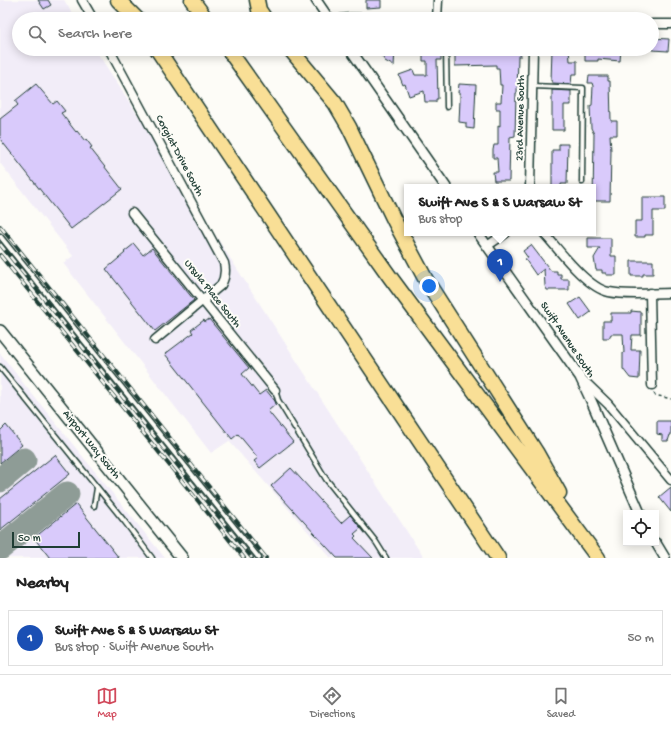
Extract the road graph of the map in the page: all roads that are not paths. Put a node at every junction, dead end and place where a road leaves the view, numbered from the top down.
1 (82, 0) edge
2 (118, 0) edge
3 (125, 0) edge
4 (192, 0) edge
5 (257, 0) edge
6 (316, 0) edge
7 (438, 0) edge
8 (88, 12) edge
9 (130, 12) edge
10 (133, 12) edge
11 (201, 12) edge
12 (260, 12) edge
13 (324, 12) edge
14 (437, 12) edge
15 (659, 24) edge
16 (671, 24) edge
17 (113, 56) edge
18 (162, 56) edge
19 (233, 56) edge
20 (296, 56) edge
21 (355, 56) edge
22 (446, 56) edge
23 (532, 56) edge
24 (532, 86) junction
25 (447, 107) dead end
26 (582, 182) dead end
27 (444, 184) edge
28 (530, 184) edge
29 (132, 213) dead end
30 (0, 236) edge
31 (480, 236) edge
32 (502, 236) edge
33 (547, 236) edge
34 (487, 246) junction
35 (650, 293) junction
36 (671, 293) edge
37 (203, 300) junction
38 (0, 331) edge
39 (155, 340) dead end
40 (0, 367) edge
41 (580, 378) junction
42 (652, 385) dead end
43 (275, 390) joint
44 (671, 480) edge
45 (97, 488) junction
46 (94, 506) dead end
47 (639, 510) edge
48 (658, 546) edge
49 (595, 554) edge
50 (152, 558) edge
51 (182, 558) edge
52 (259, 558) edge
53 (386, 558) edge
54 (498, 558) edge
55 (665, 558) edge

1 - 8 street
2 - 9 highway
3 - 10 highway
4 - 11 highway
5 - 12 highway
6 - 13 street
7 - 14 street
15 - 16 street
17 - 37 street, Corgiat Drive South
18 - 54 highway
19 - 49 highway
20 - 49 highway
21 - 27 street
22 - 25 lane
23 - 24 street, 23rd Avenue South
24 - 26 lane
24 - 28 street, 23rd Avenue South
29 - 37 street, Ursula Place South
30 - 52 lane
31 - 34 street, Swift Avenue South
32 - 34 street
33 - 35 street
34 - 41 street, Swift Avenue South
35 - 36 street
35 - 42 street
37 - 39 street
37 - 43 street, Ursula Place South
38 - 51 main road, Airport Way South
40 - 45 lane
41 - 44 street
41 - 47 street, Swift Avenue South
43 - 53 lane
45 - 46 lane
45 - 50 lane
48 - 55 street

